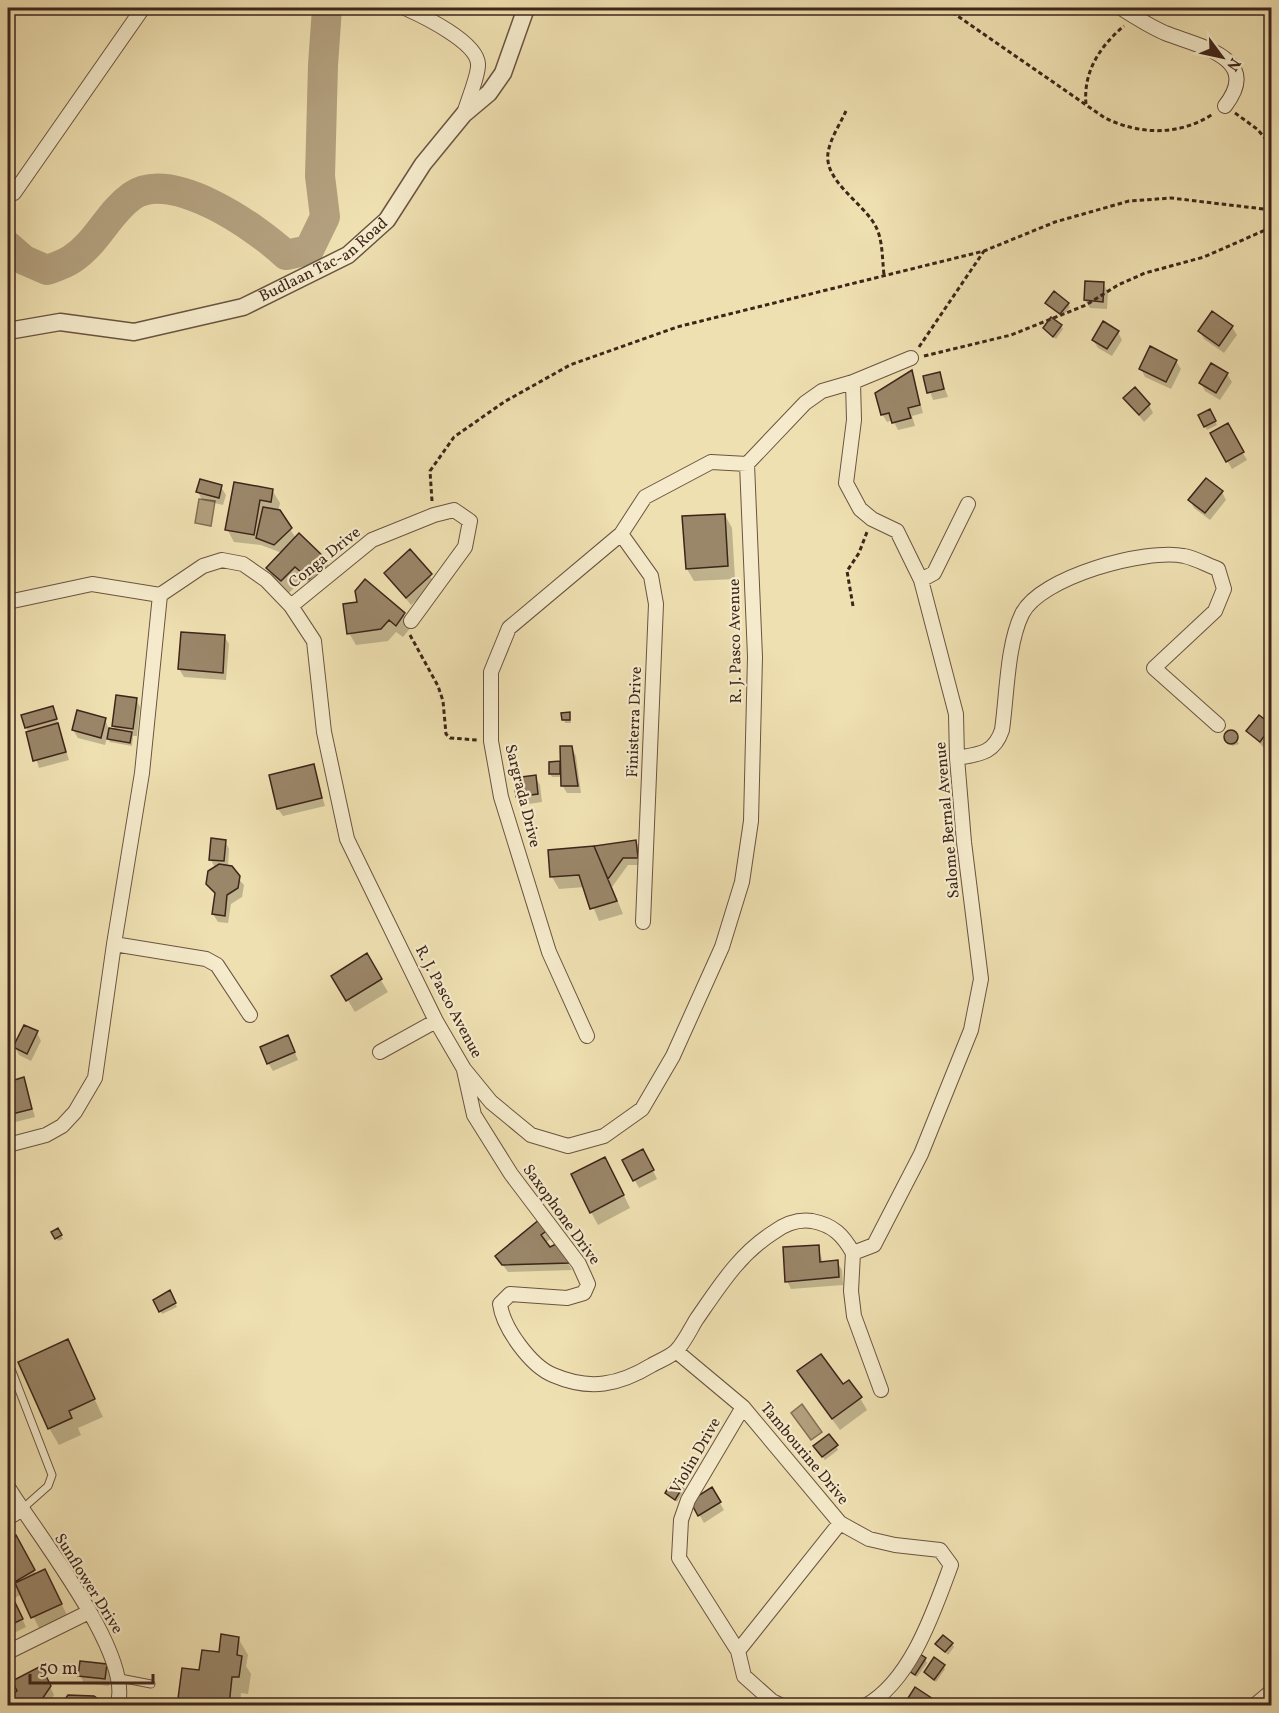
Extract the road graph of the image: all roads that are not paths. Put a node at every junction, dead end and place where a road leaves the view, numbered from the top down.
1 (143, 8) edge
2 (405, 8) edge
3 (526, 8) edge
4 (1129, 10) edge
5 (1225, 106) road end
6 (464, 114) junction
7 (14, 192) dead end
8 (8, 331) edge
9 (911, 358) road end
10 (853, 382) junction
11 (747, 464) junction
12 (968, 504) dead end
13 (621, 534) junction
14 (921, 580) junction
15 (160, 595) junction
16 (8, 602) edge
17 (291, 606) junction
18 (411, 621) road end
19 (1218, 725) dead end
20 (957, 758) junction
21 (643, 922) dead end
22 (114, 944) junction
23 (250, 1015) dead end
24 (436, 1021) junction
25 (587, 1036) dead end
26 (380, 1052) dead end
27 (464, 1069) junction
28 (8, 1145) edge
29 (853, 1253) junction
30 (676, 1351) junction
31 (11, 1369) dead end
32 (881, 1390) dead end
33 (743, 1407) junction
34 (8, 1487) edge
35 (21, 1510) junction
36 (8, 1518) edge
37 (840, 1523) junction
38 (89, 1612) junction
39 (738, 1650) junction
40 (8, 1652) edge
41 (120, 1678) junction
42 (151, 1684) dead end
43 (1272, 1691) edge
44 (117, 1706) edge
45 (782, 1706) edge
46 (865, 1706) edge
47 (1254, 1706) edge

1 - 7 street
2 - 6 street
3 - 6 street, Budlaan Tac-an Road
4 - 5 street
6 - 8 street, Budlaan Tac-an Road
9 - 10 street
10 - 11 street
10 - 14 street, Salome Bernal Avenue
11 - 13 street, Sargrada Drive
11 - 27 street, R. J. Pasco Avenue
12 - 14 street
13 - 21 street, Finisterra Drive
13 - 25 street, Sargrada Drive
14 - 20 street, Salome Bernal Avenue
15 - 16 street
15 - 17 street, R. J. Pasco Avenue
15 - 22 street
17 - 18 street, Conga Drive
17 - 24 street, R. J. Pasco Avenue
19 - 20 street
20 - 29 street, Salome Bernal Avenue
22 - 23 street
22 - 28 street
24 - 26 street
24 - 27 street, R. J. Pasco Avenue
27 - 30 street, Saxophone Drive
29 - 30 street, Saxophone Drive
29 - 32 street
30 - 33 street, Tambourine Drive
31 - 35 lane
33 - 37 street, Tambourine Drive
33 - 39 street, Violin Drive
34 - 35 street, Sunflower Drive
35 - 36 street
35 - 38 street, Sunflower Drive
37 - 39 street
37 - 46 street, Tambourine Drive
38 - 40 street
38 - 41 street, Sunflower Drive
39 - 45 street, Violin Drive
41 - 42 lane
41 - 44 street, Sunflower Drive
43 - 47 street

